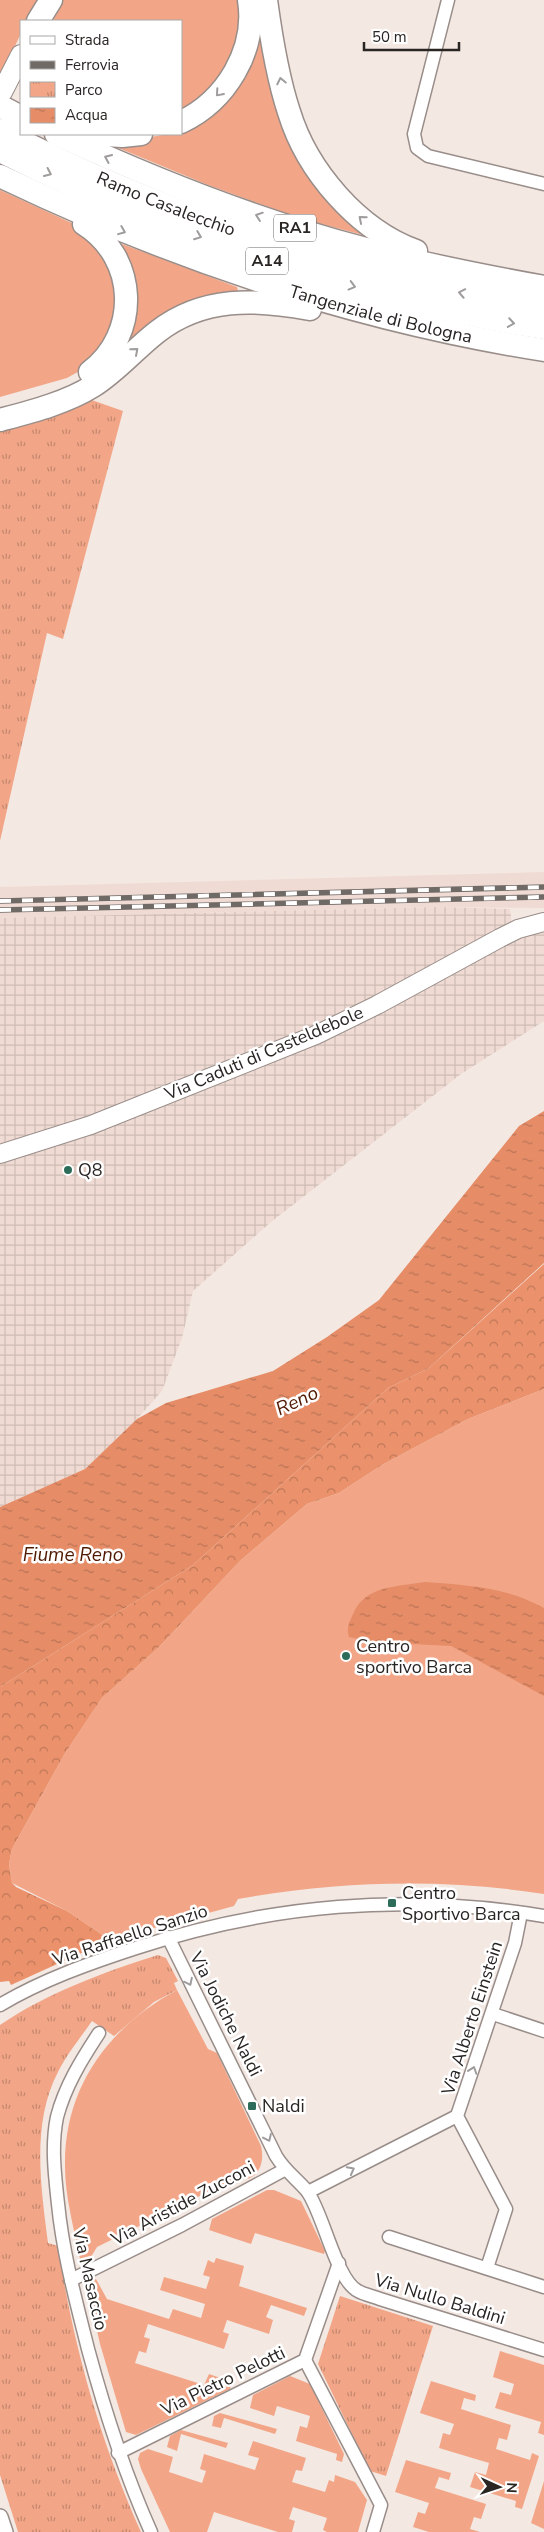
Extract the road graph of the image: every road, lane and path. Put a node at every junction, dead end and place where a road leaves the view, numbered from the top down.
1 (46, 0) edge
2 (51, 0) edge
3 (249, 0) edge
4 (448, 0) edge
5 (266, 4) edge
6 (38, 20) edge
7 (39, 20) edge
8 (20, 56) edge
9 (1, 100) edge
10 (20, 111) edge
11 (182, 121) edge
12 (58, 135) edge
13 (105, 135) edge
14 (132, 135) edge
15 (8, 137) edge
16 (0, 176) edge
17 (544, 184) edge
18 (30, 190) junction
19 (544, 284) edge
20 (544, 288) edge
21 (544, 308) edge
22 (425, 327) junction
23 (544, 328) edge
24 (544, 350) edge
25 (0, 405) edge
26 (0, 420) edge
27 (544, 922) edge
28 (0, 1154) edge
29 (521, 1913) junction
30 (544, 1916) edge
31 (168, 1938) junction
32 (0, 2005) edge
33 (493, 2014) junction
34 (544, 2031) edge
35 (99, 2032) dead end
36 (457, 2116) junction
37 (284, 2170) junction
38 (308, 2192) junction
39 (389, 2237) dead end
40 (339, 2262) junction
41 (487, 2268) junction
42 (71, 2280) junction
43 (544, 2286) edge
44 (544, 2350) edge
45 (306, 2360) junction
46 (118, 2453) junction
47 (0, 2517) edge
48 (5, 2532) edge
49 (151, 2532) edge
50 (373, 2532) edge

1 - 6 highway
2 - 7 highway
3 -> 11 highway
4 - 17 street
19 -> 5 highway
8 - 9 highway
9 - 10 highway
9 - 15 highway
20 -> 12 highway, RA1
13 - 14 highway
21 -> 15 highway, Ramo Casalecchio / A14
15 -> 23 highway, Ramo Casalecchio / A14
16 - 18 highway, Tangenziale di Bologna
18 -> 22 highway, Tangenziale di Bologna
18 - 25 highway
22 - 24 highway, Tangenziale di Bologna
26 -> 22 highway
27 - 28 main road, Via Caduti di Casteldebole
29 - 30 street, Via Raffaello Sanzio
29 - 31 street, Via Raffaello Sanzio
29 - 33 street, Via Alberto Einstein
31 - 32 street, Via Raffaello Sanzio
31 -> 37 street, Via Jodiche Naldi
33 - 34 street
36 -> 33 street, Via Alberto Einstein
35 - 42 street, Via Masaccio
38 -> 36 street
36 - 41 street, Via Alberto Einstein
37 - 38 street, Via Jodiche Naldi
37 - 42 street, Via Aristide Zucconi
38 - 40 street, Via Jodiche Naldi
39 - 41 street
40 - 44 street, Via Nullo Baldini
40 - 45 street, Via Pietro Pelotti
41 - 43 street
42 - 46 street, Via Masaccio
45 - 46 street, Via Pietro Pelotti
45 - 50 street
46 - 49 street, Via Masaccio
47 - 48 street

